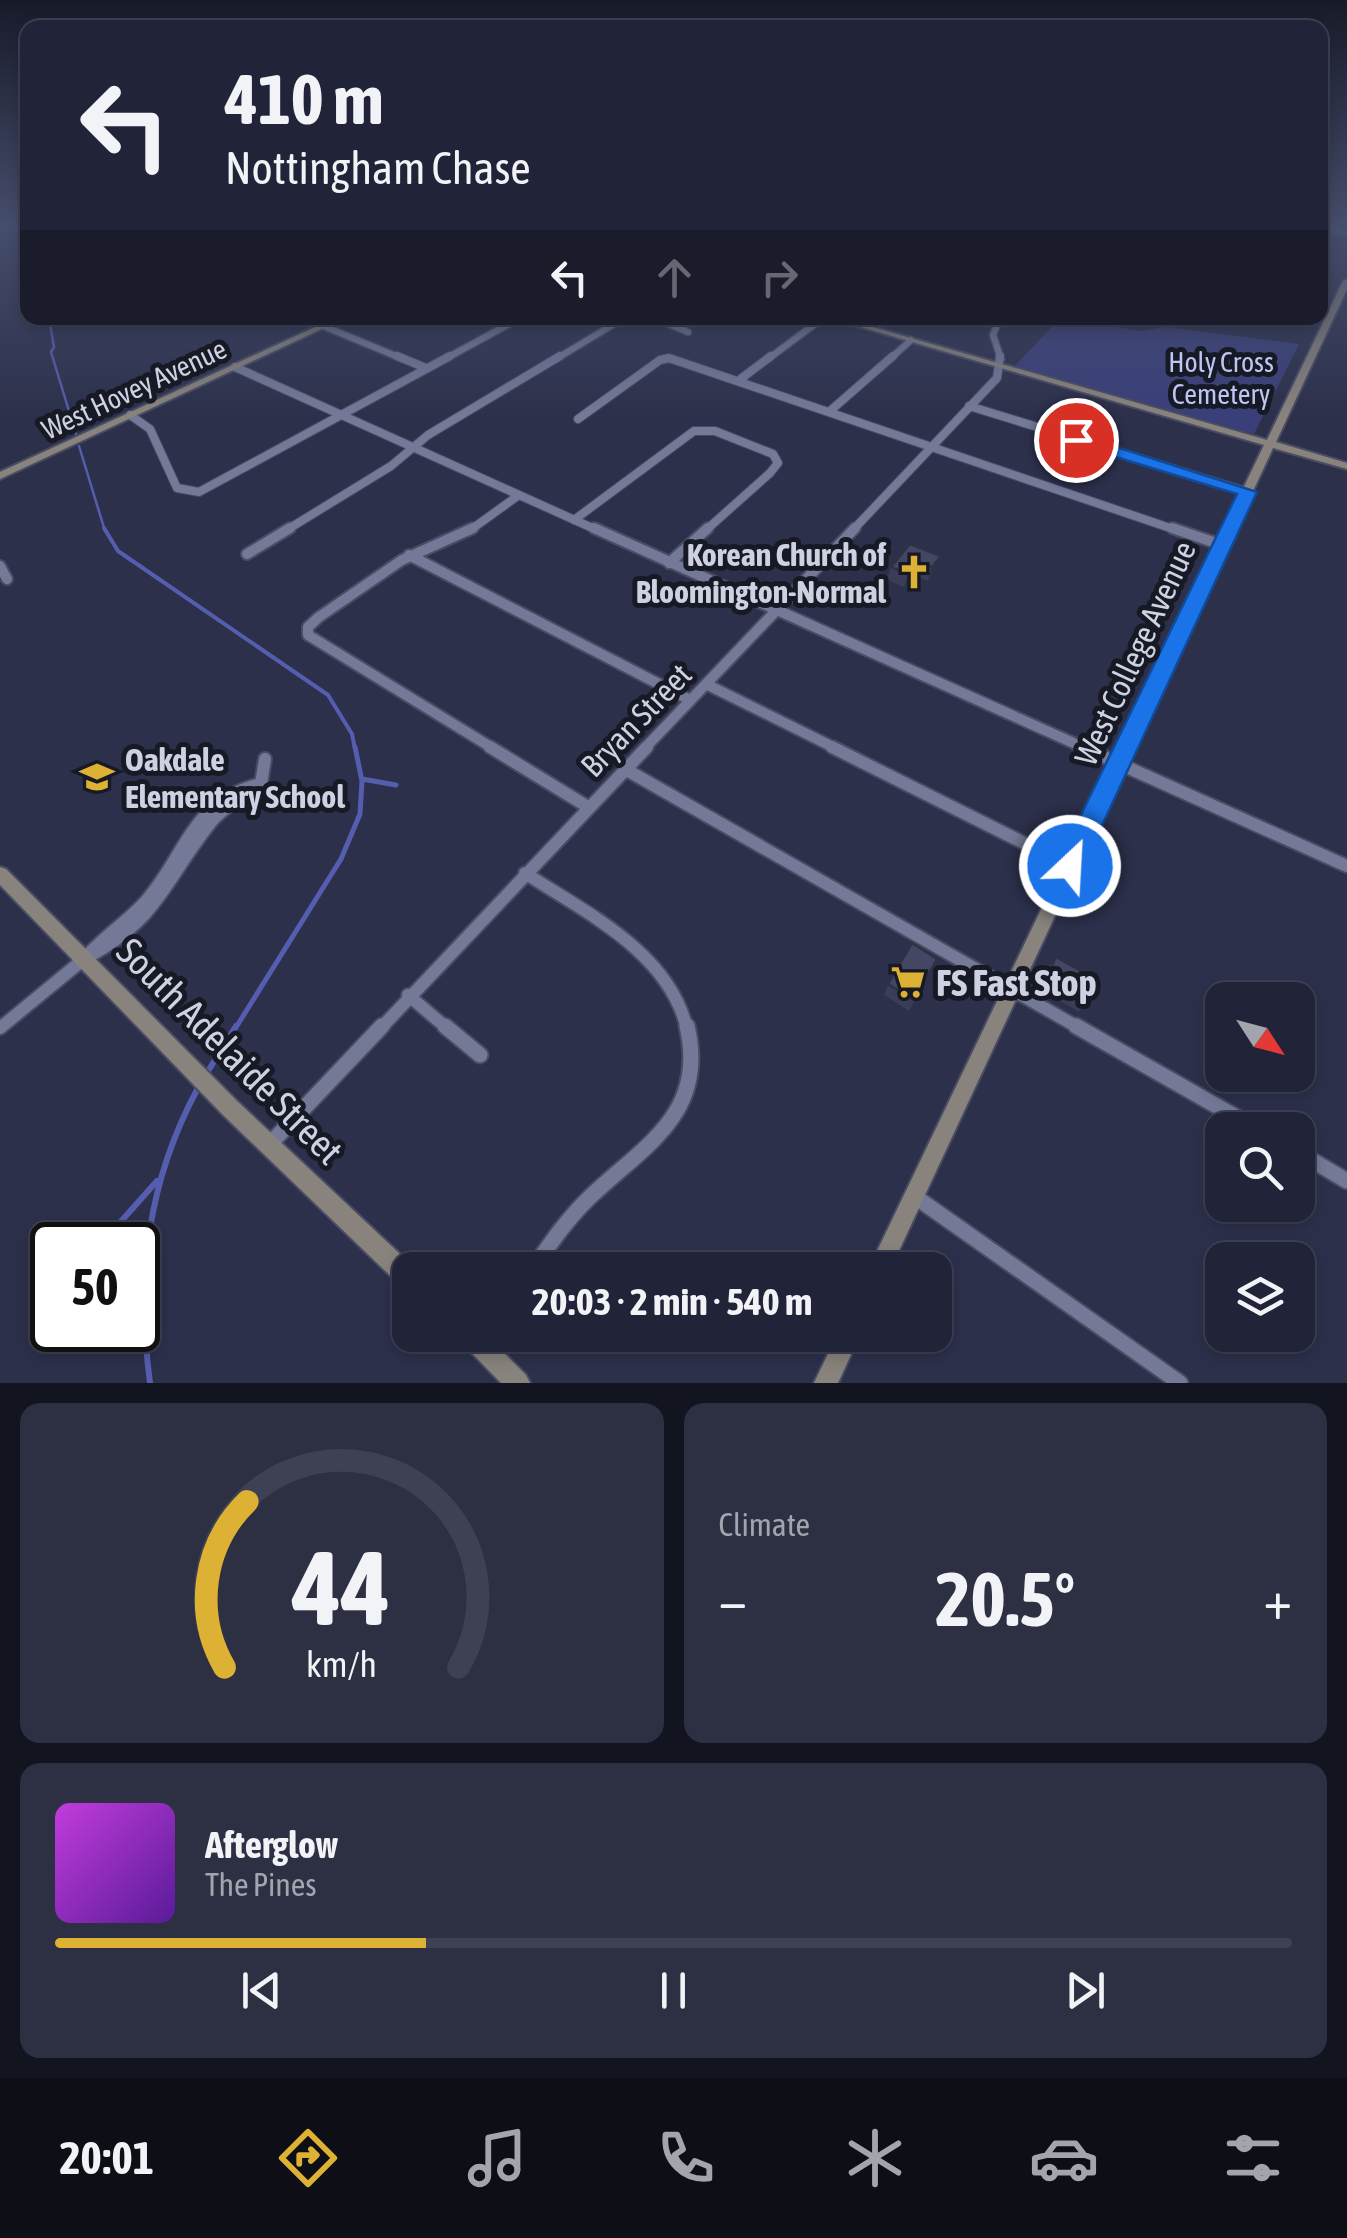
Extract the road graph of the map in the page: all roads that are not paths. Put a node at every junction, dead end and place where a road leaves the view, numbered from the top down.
1 (1344, 288) edge
2 (1328, 322) edge
3 (500, 325) edge
4 (612, 325) edge
5 (671, 325) edge
6 (814, 325) edge
7 (858, 325) edge
8 (994, 325) edge
9 (1327, 325) edge
10 (322, 326) joint
11 (503, 326) joint
12 (688, 332) dead end
13 (911, 340) junction
14 (1001, 366) junction
15 (234, 367) junction
16 (426, 368) junction
17 (738, 381) junction
18 (969, 406) junction
19 (830, 411) junction
20 (130, 416) junction
21 (341, 416) junction
22 (578, 419) dead end
23 (1270, 444) junction
24 (932, 446) junction
25 (414, 448) junction
26 (1347, 466) edge
27 (0, 476) edge
28 (1248, 492) junction
29 (519, 495) junction
30 (574, 520) junction
31 (1222, 545) junction
32 (247, 554) dead end
33 (409, 556) junction
34 (669, 563) junction
35 (776, 610) junction
36 (706, 684) junction
37 (690, 700) junction
38 (265, 759) dead end
39 (1119, 762) junction
40 (624, 769) junction
41 (260, 784) junction
42 (271, 806) dead end
43 (588, 807) junction
44 (1070, 866) junction
45 (1347, 866) edge
46 (525, 873) junction
47 (0, 874) edge
48 (84, 959) junction
49 (1012, 988) junction
50 (408, 995) junction
51 (0, 1028) edge
52 (480, 1055) dead end
53 (1228, 1112) edge
54 (268, 1145) junction
55 (1315, 1162) edge
56 (1347, 1180) edge
57 (914, 1196) junction
58 (544, 1252) edge
59 (888, 1252) edge
60 (392, 1262) edge
61 (491, 1352) edge
62 (841, 1352) edge
63 (518, 1383) edge
64 (826, 1383) edge
65 (1180, 1383) edge

1 - 2 main road, West College Avenue
3 - 11 street
4 - 25 street
5 - 12 street
6 - 17 street
7 - 13 main road
8 - 14 street
9 - 23 main road, West College Avenue
10 - 15 main road, West Hovey Avenue
10 - 16 street
11 - 16 street
13 - 14 main road
13 - 19 street
14 - 18 street, Bryan Street
14 - 23 main road
15 - 20 main road, West Hovey Avenue
15 - 21 street
16 - 21 street
17 - 19 street
17 - 22 street
18 - 24 street, Bryan Street
18 - 28 street
19 - 24 street
20 - 21 street
20 - 27 main road, West Hovey Avenue
21 - 25 street
23 - 26 main road
23 - 28 main road, West College Avenue
24 - 31 street
24 - 35 street, Bryan Street
25 - 29 street
25 - 32 street
28 - 31 main road, West College Avenue
29 - 30 street
29 - 33 street
30 - 34 street
30 - 34 street
31 - 39 main road, West College Avenue
33 - 37 street
33 - 43 street
34 - 35 street
35 - 36 street, Bryan Street
35 - 39 street
36 - 37 street, Bryan Street
36 - 44 street
37 - 40 street, Bryan Street
38 - 41 street
39 - 44 main road, West College Avenue
39 - 45 street
40 - 43 street, Bryan Street
40 - 49 street
41 - 42 street
41 - 48 street
43 - 46 street, Bryan Street
44 - 49 main road, West College Avenue
46 - 50 street, Bryan Street
46 - 58 street
47 - 48 main road, South Adelaide Street
48 - 51 street
48 - 54 main road, South Adelaide Street
49 - 53 street
49 - 57 main road, West College Avenue
50 - 52 street
50 - 54 street, Bryan Street
54 - 60 main road, South Adelaide Street
55 - 56 street
57 - 59 main road, West College Avenue
57 - 65 street
61 - 63 main road
62 - 64 main road

